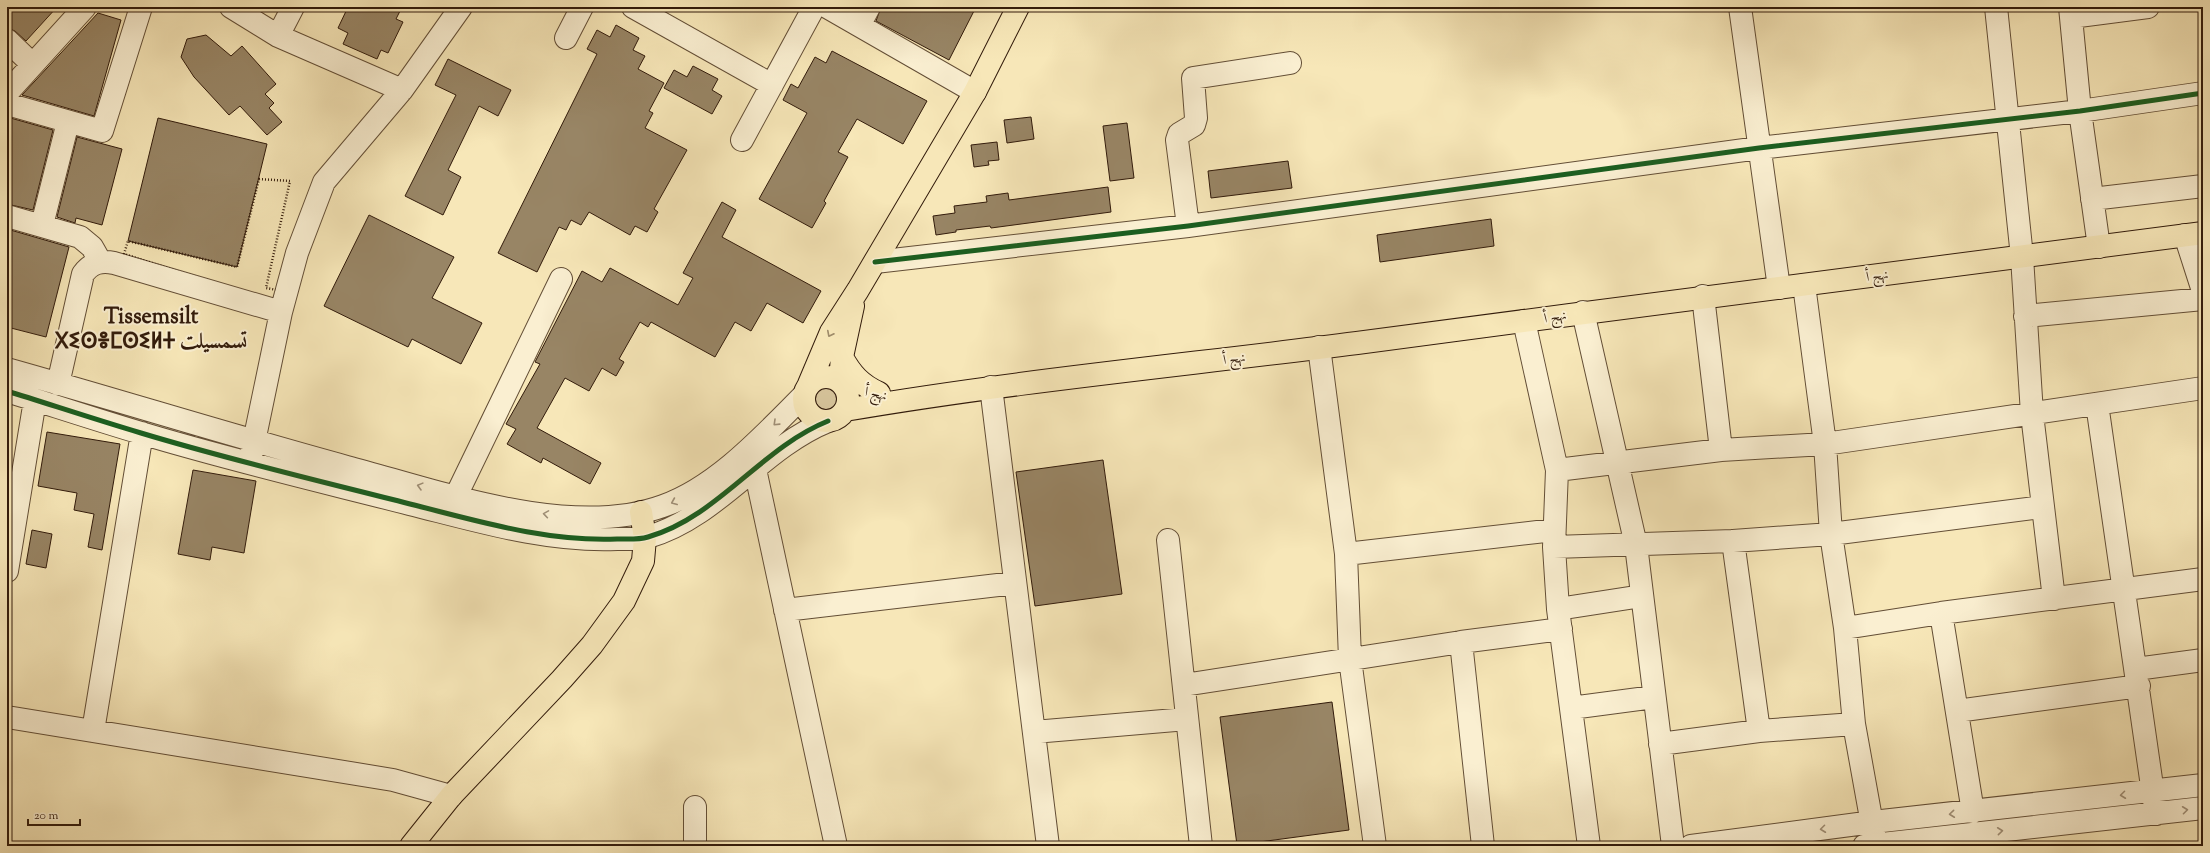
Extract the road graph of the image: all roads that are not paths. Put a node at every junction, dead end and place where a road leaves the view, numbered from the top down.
1 (85, 7) edge
2 (141, 7) edge
3 (231, 7) edge
4 (293, 7) edge
5 (461, 7) edge
6 (582, 7) edge
7 (633, 7) edge
8 (814, 7) edge
9 (827, 7) edge
10 (1022, 7) edge
11 (1740, 7) edge
12 (1996, 7) edge
13 (2148, 7) edge
14 (2070, 12) edge
15 (865, 16) edge
16 (278, 36) junction
17 (566, 38) dead end
18 (7, 40) edge
19 (1290, 63) dead end
20 (32, 64) junction
21 (772, 85) junction
22 (402, 90) junction
23 (7, 92) edge
24 (974, 92) junction
25 (2203, 93) edge
26 (7, 104) edge
27 (2080, 110) junction
28 (2007, 118) junction
29 (68, 122) junction
30 (742, 140) dead end
31 (1759, 148) junction
32 (2203, 186) edge
33 (2092, 199) junction
34 (7, 216) edge
35 (42, 225) junction
36 (1188, 226) junction
37 (2194, 234) edge
38 (2099, 247) junction
39 (2022, 257) junction
40 (100, 261) junction
41 (875, 262) junction
42 (561, 279) dead end
43 (1804, 285) junction
44 (1779, 288) junction
45 (858, 290) junction
46 (2203, 291) edge
47 (1703, 296) junction
48 (2203, 298) edge
49 (281, 312) junction
50 (1583, 312) junction
51 (2024, 316) junction
52 (1524, 321) junction
53 (1319, 348) junction
54 (842, 357) junction
55 (7, 370) edge
56 (58, 384) junction
57 (842, 384) junction
58 (991, 386) junction
59 (2203, 388) edge
60 (807, 390) junction
61 (7, 391) edge
62 (879, 393) junction
63 (35, 400) junction
64 (908, 400) junction
65 (2097, 404) junction
66 (2032, 414) junction
67 (837, 416) junction
68 (142, 433) junction
69 (255, 442) junction
70 (1825, 444) junction
71 (1721, 450) junction
72 (1617, 462) junction
73 (249, 463) junction
74 (755, 469) junction
75 (1557, 470) junction
76 (456, 496) junction
77 (2042, 506) junction
78 (641, 512) junction
79 (1831, 534) junction
80 (645, 538) junction
81 (1554, 538) junction
82 (1168, 540) dead end
83 (1733, 542) junction
84 (1636, 545) junction
85 (1346, 554) junction
86 (7, 571) edge
87 (2203, 579) edge
88 (1015, 583) junction
89 (2125, 589) junction
90 (1642, 596) junction
91 (2054, 599) junction
92 (785, 610) junction
93 (1941, 613) junction
94 (1559, 619) junction
95 (1845, 628) junction
96 (1461, 642) junction
97 (1350, 659) junction
98 (2203, 660) edge
99 (2138, 677) junction
100 (1184, 685) junction
101 (1654, 697) junction
102 (1571, 708) junction
103 (1957, 711) junction
104 (7, 716) edge
105 (1188, 719) junction
106 (1854, 724) junction
107 (93, 731) junction
108 (1759, 731) junction
109 (1034, 732) junction
110 (1660, 744) junction
111 (2203, 785) edge
112 (2154, 791) junction
113 (451, 796) junction
114 (695, 807) dead end
115 (2203, 808) edge
116 (1973, 812) junction
117 (2156, 814) junction
118 (1873, 822) junction
119 (418, 844) edge
120 (1872, 845) edge
121 (694, 846) edge
122 (836, 846) edge
123 (1048, 846) edge
124 (1201, 846) edge
125 (1375, 846) edge
126 (1483, 846) edge
127 (1589, 846) edge
128 (1672, 846) edge
129 (1691, 846) edge

1 - 20 street
2 - 29 street
3 - 16 street
4 - 16 street
5 - 22 street
6 - 17 street
7 - 21 street
8 - 21 street
9 - 15 street
10 - 24 main road
11 - 31 street
12 - 28 street
13 - 14 street
14 - 27 street
15 - 24 street
16 - 22 street
18 - 20 street
19 - 36 street
20 - 23 street
21 - 30 street
22 - 49 street
24 - 41 main road
25 - 27 street
26 - 29 street
27 - 28 street
27 - 33 street
28 - 31 street
28 - 39 street
29 - 35 street
31 - 36 street
31 - 44 street
32 - 33 street
33 - 38 street
34 - 35 street
35 - 40 street
36 - 41 street
37 - 38 main road, نهج أ
37 - 46 street
38 - 39 main road, نهج أ
39 - 43 main road, نهج أ
39 - 51 street
40 - 49 street
40 - 56 street
41 - 45 main road
42 - 76 street
43 - 44 main road, نهج أ
43 - 70 street
44 - 47 main road, نهج أ
45 - 54 main road
45 -> 60 main road
47 - 50 main road, نهج أ
47 - 71 street
48 - 51 street
49 - 69 street
50 - 52 main road, نهج أ
50 - 72 street
51 - 66 street
52 - 53 main road, نهج أ
52 - 75 street
53 - 58 main road, نهج أ
53 - 85 street
54 - 57 main road
54 - 62 main road
55 - 56 street
56 - 69 street
57 - 60 main road
57 - 62 main road, نهج أ
57 - 67 main road
58 - 64 main road, نهج أ
58 - 88 street
59 - 65 street
60 - 67 main road
60 -> 78 street
61 - 63 street
62 - 64 main road, نهج أ
63 - 68 street
63 - 86 street
64 - 67 main road, نهج أ
65 - 66 street
65 - 89 street
66 - 70 street
66 - 77 street
67 - 74 street
68 - 73 street
68 - 107 street
69 - 73 street
76 -> 69 street
70 - 71 street
70 - 79 street
71 - 72 street
72 - 75 street
72 - 84 street
73 - 80 street
74 - 80 street
74 - 92 street
75 - 81 street
78 -> 76 street
77 - 79 street
77 - 91 street
78 - 80 main road
79 - 83 street
79 - 95 street
80 - 113 main road
81 - 84 street
81 - 85 street
81 - 94 street
82 - 100 street
83 - 84 street
83 - 108 street
84 - 90 street
85 - 97 street
87 - 89 street
88 - 92 street
88 - 109 street
89 - 91 street
89 - 99 street
90 - 94 street
90 - 101 street
91 - 93 street
92 - 122 street
93 - 95 street
93 - 103 street
94 - 96 street
94 - 102 street
95 - 106 street
96 - 97 street
96 - 126 street
97 - 100 street
97 - 125 street
98 - 99 street
99 - 103 street
99 - 112 street
100 - 105 street
101 - 102 street
101 - 110 street
102 - 127 street
103 - 116 street
104 - 107 street
105 - 109 street
105 - 124 street
106 - 108 street
106 - 118 street
107 - 113 street
108 - 110 street
109 - 123 street
110 - 128 street
111 - 112 street
112 -> 116 street
112 - 117 street
113 - 119 main road
114 - 121 street
117 -> 115 street
116 -> 118 street
120 -> 117 street
118 - 120 street
118 -> 129 street

